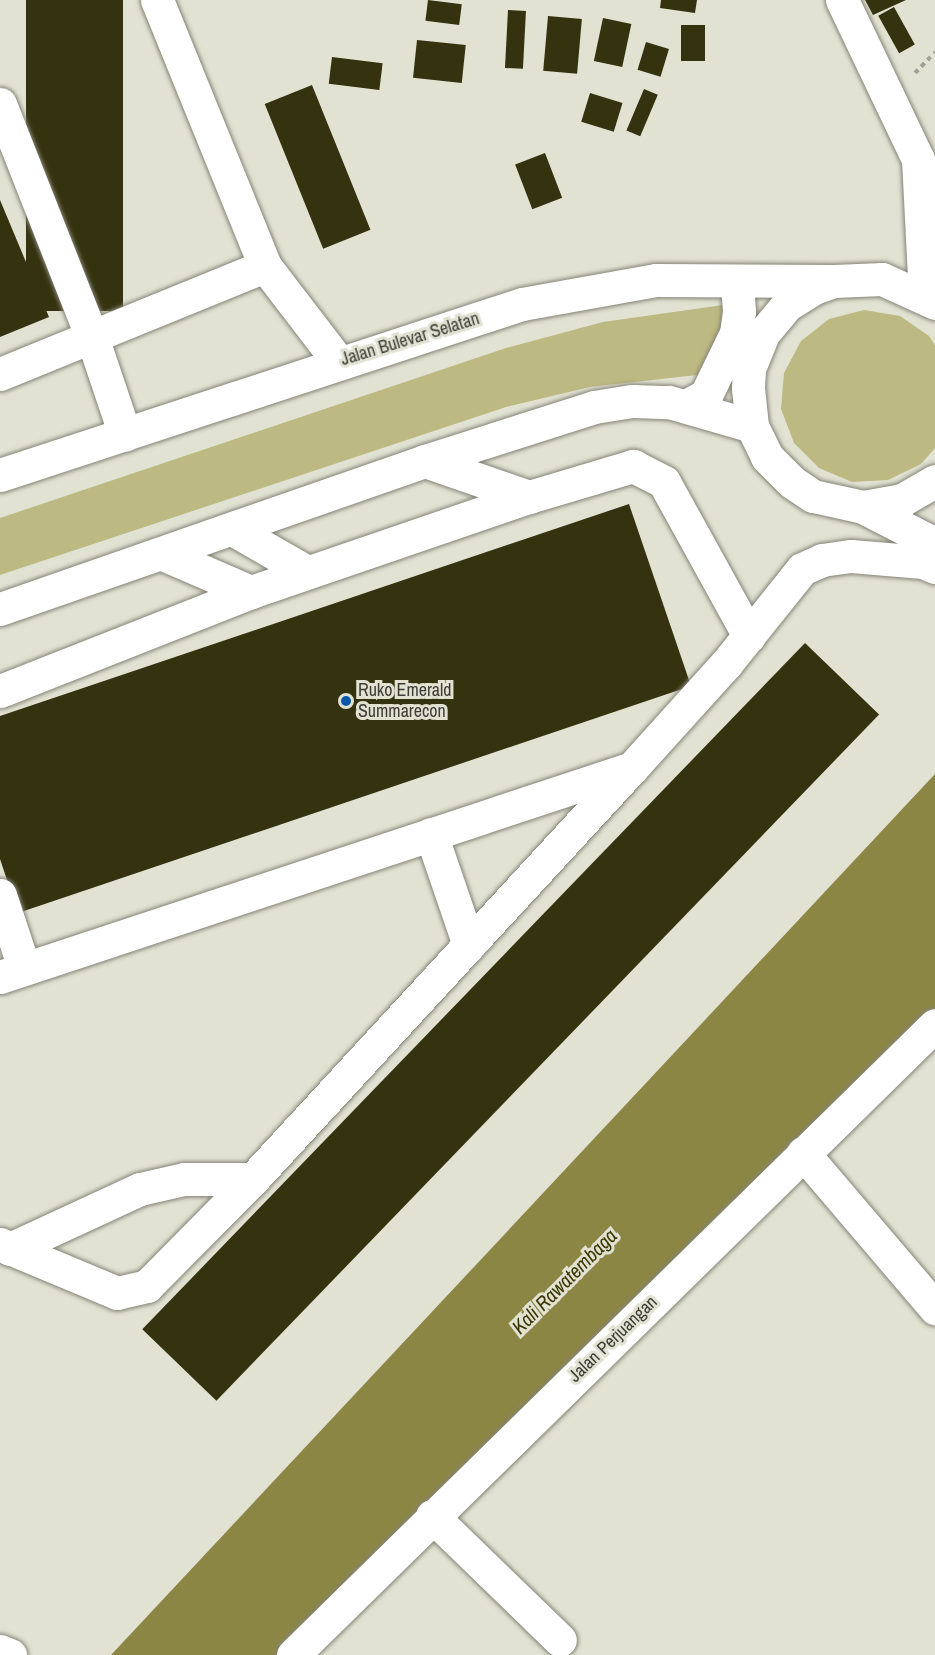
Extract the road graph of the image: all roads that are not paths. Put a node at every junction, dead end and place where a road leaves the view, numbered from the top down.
1 (157, 0) edge
2 (842, 0) edge
3 (0, 104) edge
4 (926, 154) edge
5 (265, 266) junction
6 (737, 281) junction
7 (834, 281) junction
8 (930, 299) edge
9 (92, 337) junction
10 (338, 361) junction
11 (0, 374) edge
12 (688, 405) junction
13 (752, 426) junction
14 (125, 435) junction
15 (426, 461) junction
16 (0, 475) edge
17 (935, 481) edge
18 (529, 497) junction
19 (863, 507) junction
20 (234, 530) junction
21 (935, 544) edge
22 (163, 554) junction
23 (935, 567) edge
24 (307, 572) junction
25 (251, 592) junction
26 (0, 609) edge
27 (749, 636) junction
28 (0, 692) edge
29 (631, 768) junction
30 (431, 834) junction
31 (0, 895) edge
32 (469, 945) junction
33 (12, 973) edge
34 (935, 1025) edge
35 (803, 1153) junction
36 (253, 1179) junction
37 (5, 1247) edge
38 (935, 1308) edge
39 (432, 1516) junction
40 (560, 1640) dead end
41 (0, 1651) edge
42 (10, 1655) edge
43 (293, 1655) edge

1 - 5 main road
2 - 4 main road
3 - 9 main road
4 - 8 main road
5 - 9 main road
5 - 10 main road
6 - 7 main road, Jalan Bulevar Selatan
6 - 10 main road, Jalan Bulevar Selatan
6 - 12 main road
7 - 8 main road, Jalan Bulevar Selatan
7 - 13 main road
9 - 11 main road
9 - 14 main road
10 - 14 main road, Jalan Bulevar Selatan
12 - 13 main road
12 - 15 main road
13 - 19 main road
14 - 16 main road, Jalan Bulevar Selatan
15 - 18 main road
15 - 20 main road
17 - 19 main road
18 - 24 main road
18 - 27 main road
19 - 21 main road
20 - 22 main road
20 - 24 main road
22 - 25 main road
22 - 26 main road
23 - 27 main road
24 - 25 main road
25 - 28 main road
27 - 29 main road
29 - 30 main road
29 - 32 main road
30 - 32 main road
30 - 33 main road
31 - 33 main road
32 - 36 main road
34 - 35 main road, Jalan Perjuangan
35 - 38 main road
35 - 39 main road, Jalan Perjuangan
36 - 37 main road
36 - 37 main road
39 - 40 main road
39 - 43 main road, Jalan Perjuangan
41 - 42 main road

